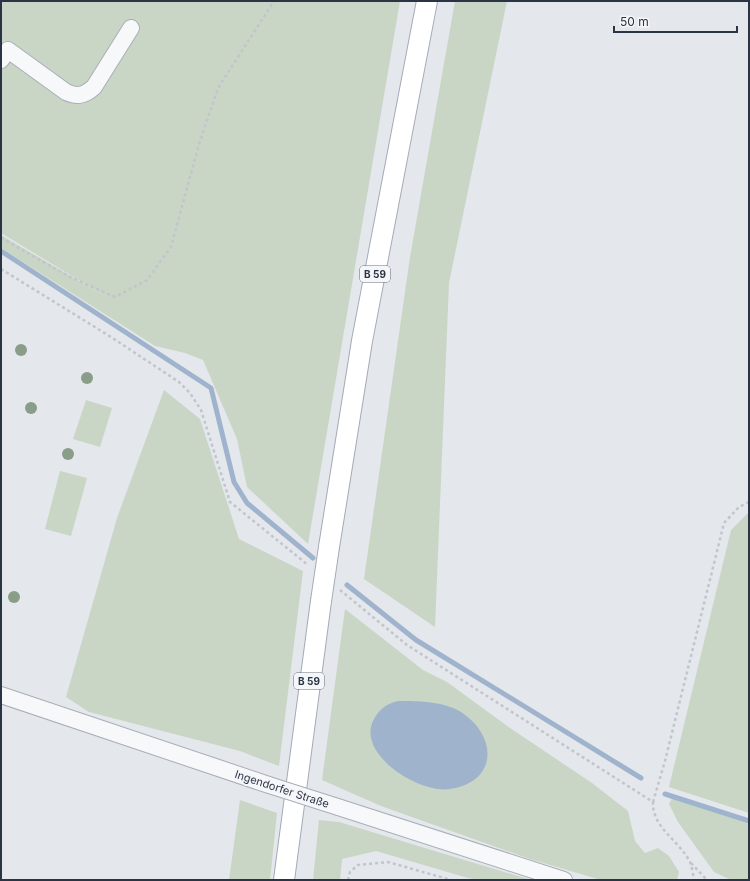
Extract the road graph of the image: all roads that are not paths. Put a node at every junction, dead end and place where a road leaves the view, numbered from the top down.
1 (427, 1) edge
2 (131, 28) dead end
3 (1, 60) edge
4 (1, 695) edge
5 (284, 880) edge
6 (564, 880) edge

1 - 5 main road, B 59, bridge
2 - 3 street
4 - 6 street, Ingendorfer Straße, bridge

